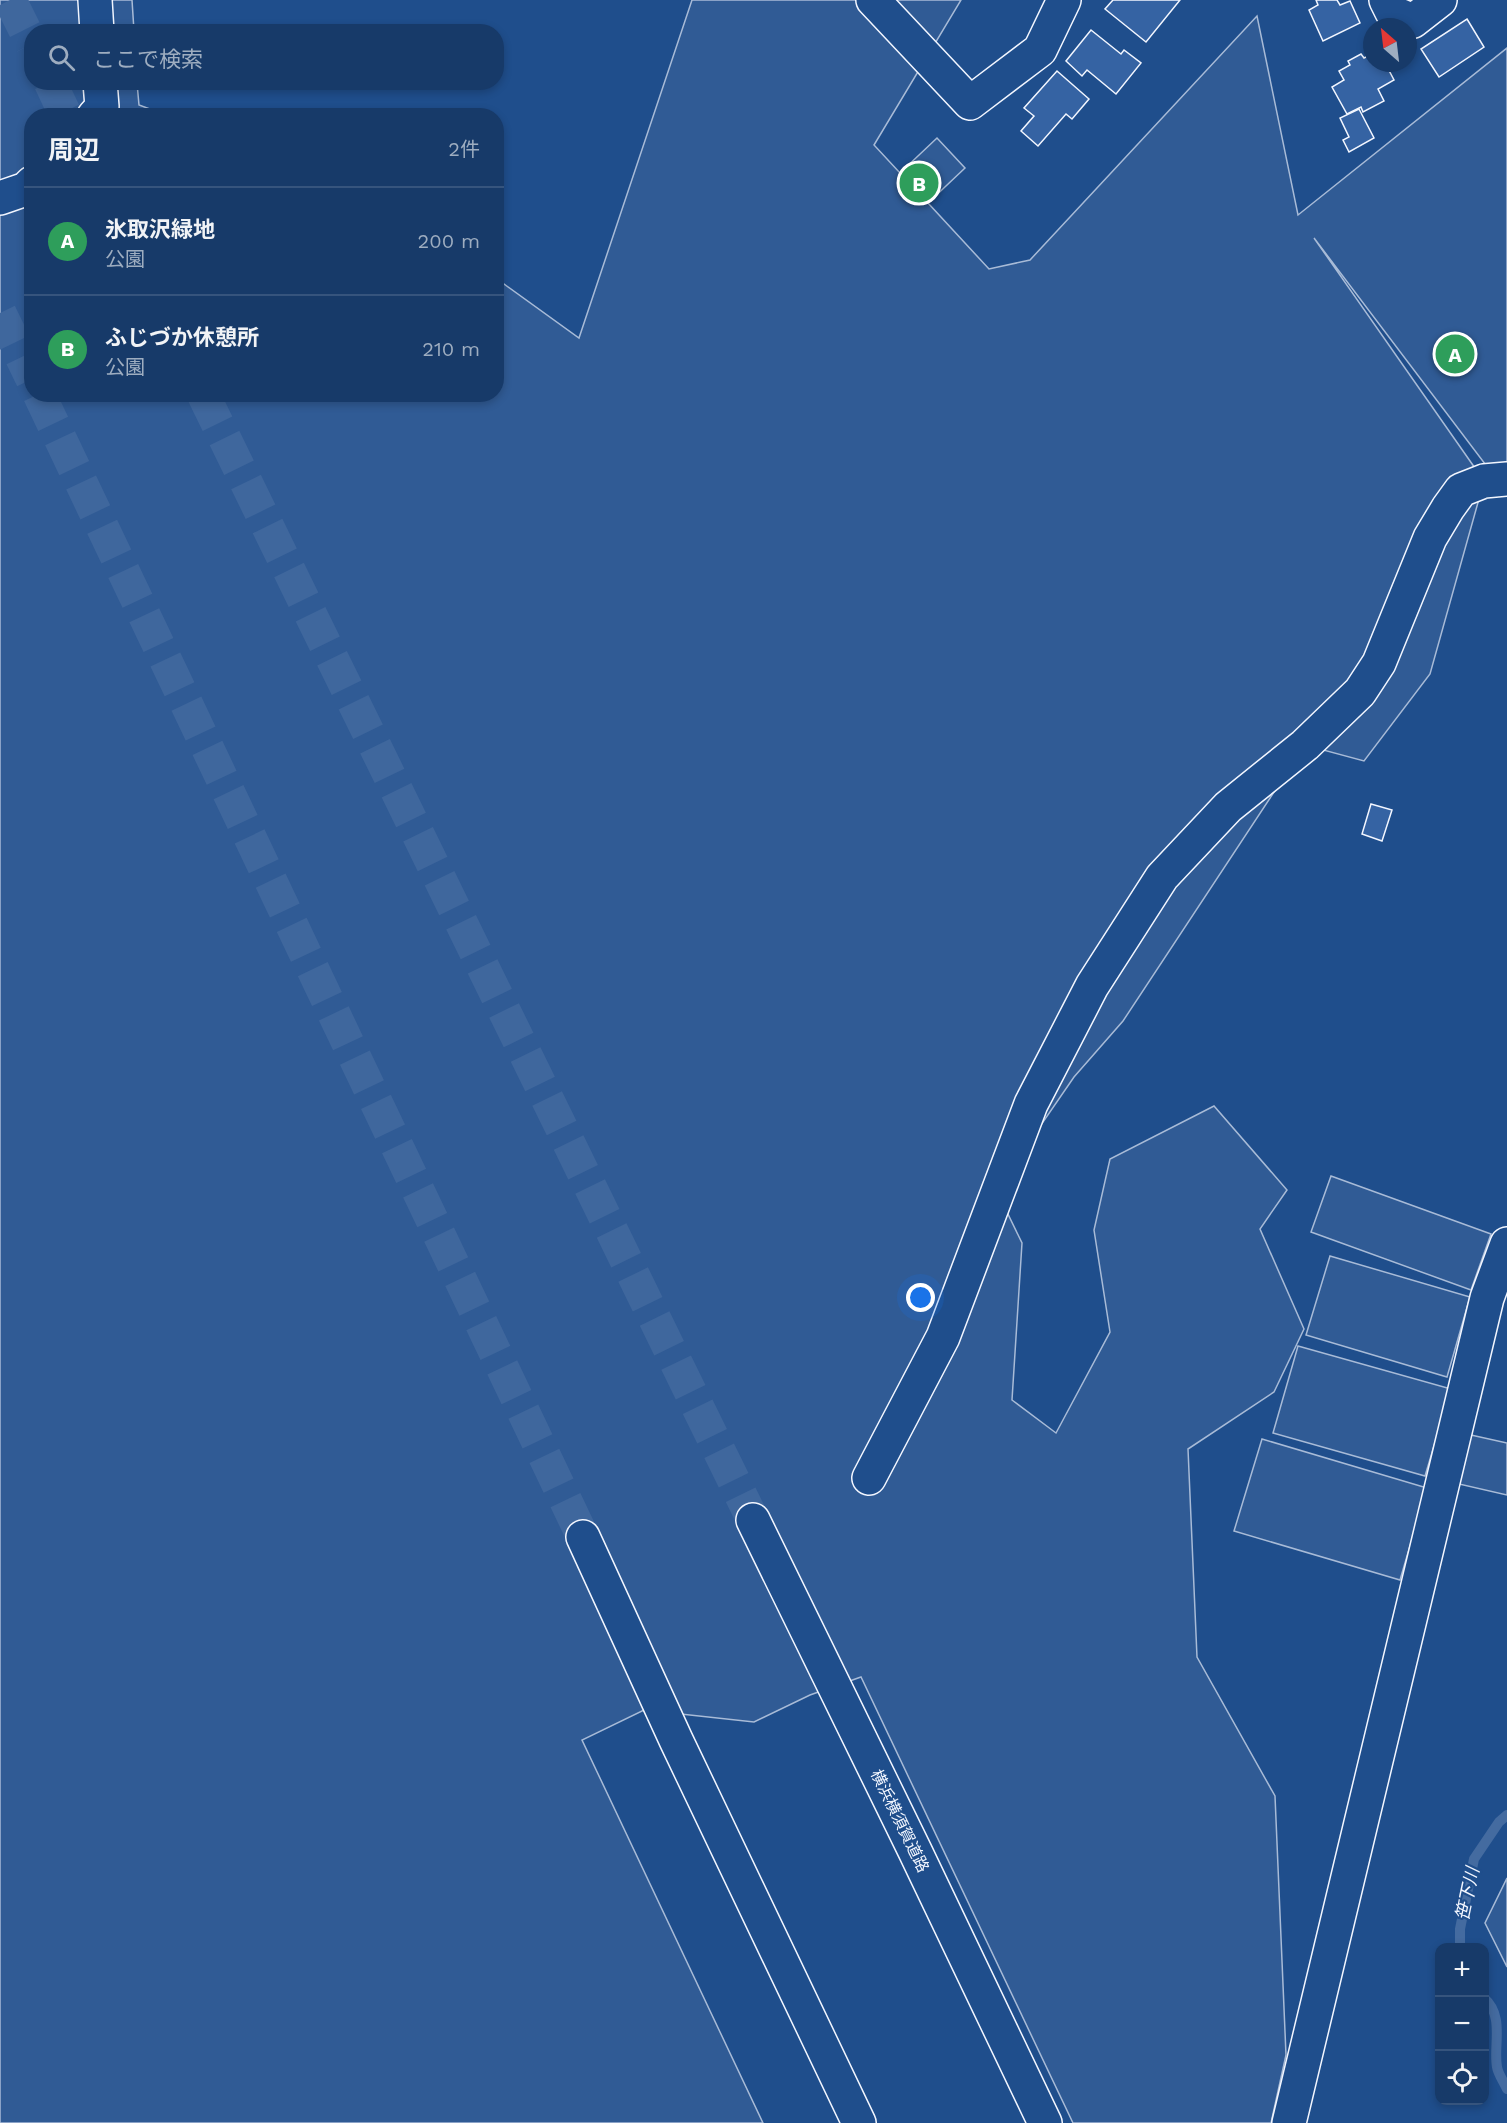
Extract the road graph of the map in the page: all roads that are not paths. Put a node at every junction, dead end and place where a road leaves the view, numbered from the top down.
1 (95, 0) edge
2 (873, 0) edge
3 (1064, 0) edge
4 (1386, 0) edge
5 (1440, 0) edge
6 (96, 24) edge
7 (101, 90) edge
8 (101, 108) edge
9 (24, 190) edge
10 (0, 198) edge
11 (1507, 479) edge
12 (1507, 1244) edge
13 (869, 1478) dead end
14 (753, 1520) tunnel mouth
15 (583, 1537) tunnel mouth
16 (859, 2123) edge
17 (1045, 2123) edge
18 (1289, 2123) edge

1 - 6 main road
2 - 3 main road
4 - 5 main road
7 - 8 main road
9 - 10 main road
11 - 13 main road
12 - 18 main road
14 - 17 main road, 横浜横須賀道路
15 - 16 main road

